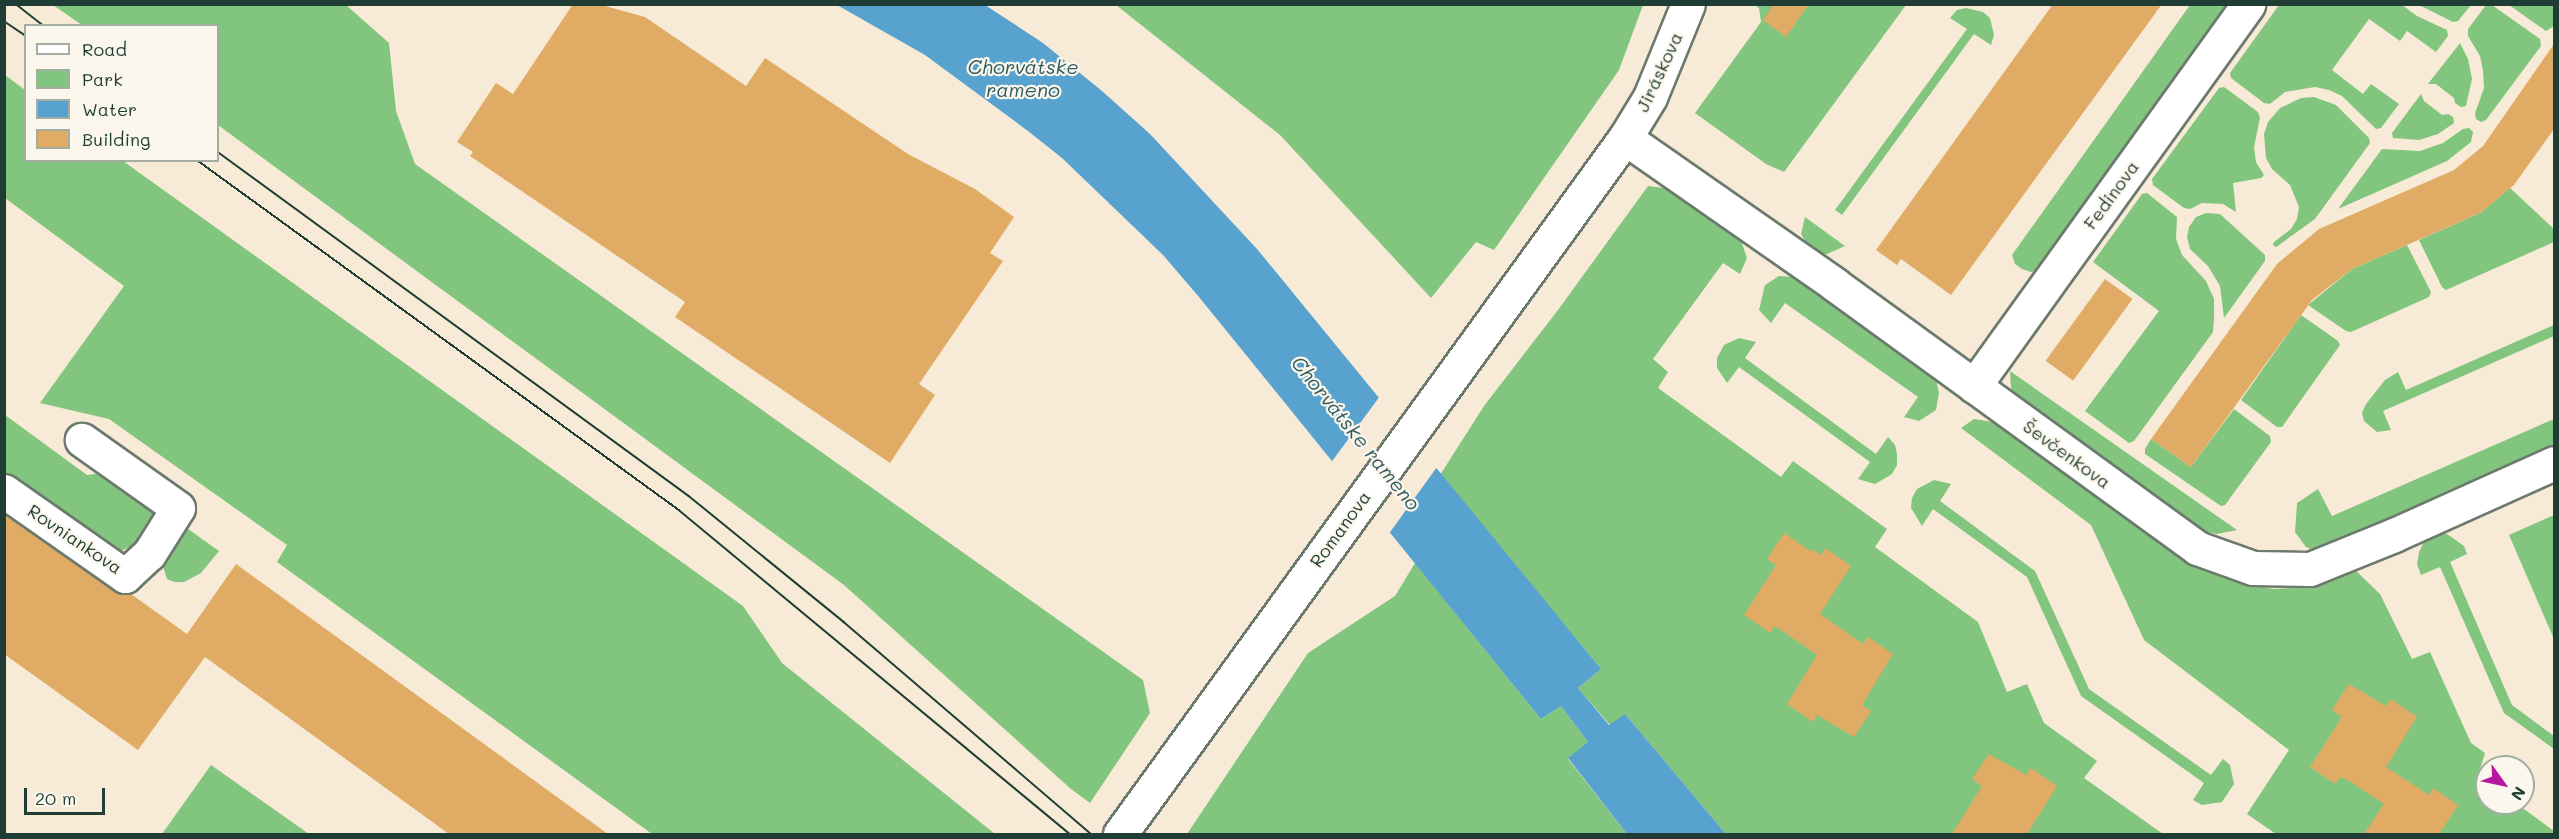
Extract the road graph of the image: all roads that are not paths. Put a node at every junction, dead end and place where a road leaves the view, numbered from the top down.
1 (1688, 4) edge
2 (2248, 4) edge
3 (1625, 138) junction
4 (1974, 386) junction
5 (82, 440) dead end
6 (2554, 462) edge
7 (4, 491) edge
8 (1120, 834) edge

1 - 3 street, Jiráskova
2 - 4 street, Fedinova
3 - 4 street, Ševčenkova
3 - 8 street, Romanova
4 - 6 street, Ševčenkova
5 - 7 street, Rovniankova

